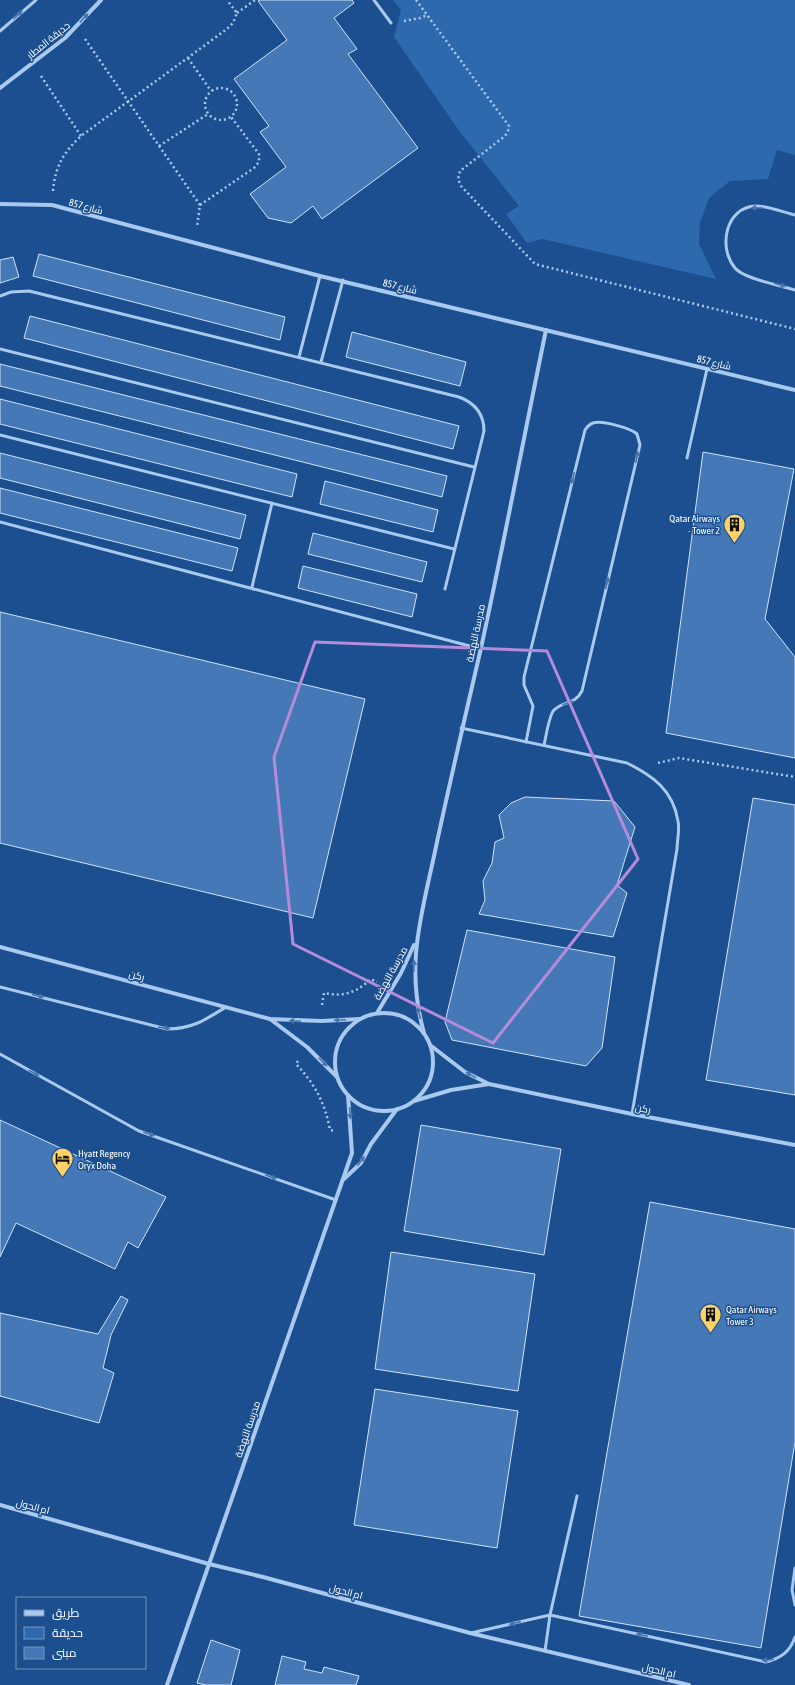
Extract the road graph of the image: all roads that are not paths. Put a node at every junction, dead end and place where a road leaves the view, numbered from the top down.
1 (36, 0) edge
2 (101, 0) edge
3 (374, 0) edge
4 (392, 23) road end
5 (0, 30) edge
6 (0, 88) edge
7 (0, 204) edge
8 (795, 215) edge
9 (320, 276) junction
10 (343, 280) junction
11 (795, 290) edge
12 (0, 296) edge
13 (546, 330) junction
14 (0, 349) edge
15 (299, 357) junction
16 (321, 362) junction
17 (707, 369) junction
18 (795, 390) edge
19 (0, 435) edge
20 (687, 458) dead end
21 (474, 467) junction
22 (272, 503) junction
23 (0, 522) edge
24 (454, 549) junction
25 (252, 587) junction
26 (445, 589) dead end
27 (481, 649) junction
28 (461, 728) junction
29 (526, 742) junction
30 (544, 745) junction
31 (417, 939) junction
32 (0, 947) edge
33 (0, 987) edge
34 (226, 1007) junction
35 (377, 1014) junction
36 (270, 1019) junction
37 (360, 1019) junction
38 (424, 1033) junction
39 (430, 1044) junction
40 (0, 1054) edge
41 (338, 1078) junction
42 (489, 1084) junction
43 (348, 1095) junction
44 (413, 1102) junction
45 (397, 1109) junction
46 (632, 1114) junction
47 (795, 1145) edge
48 (343, 1179) junction
49 (336, 1200) junction
50 (577, 1496) dead end
51 (0, 1505) edge
52 (209, 1564) junction
53 (795, 1568) edge
54 (795, 1605) edge
55 (550, 1615) junction
56 (470, 1633) junction
57 (795, 1637) edge
58 (545, 1651) junction
59 (166, 1685) edge
60 (689, 1685) edge

5 -> 1 lane
6 -> 2 street, حديقة المطار
3 - 4 lane
7 - 9 street, شارع 857
8 -> 11 lane
9 - 10 street, شارع 857
9 - 15 lane
10 - 13 street, شارع 857
10 - 16 lane
12 - 15 lane
13 - 17 street, شارع 857
13 - 27 street, مدرسة النهضة
14 - 21 lane
15 - 16 lane
16 - 21 lane
17 - 18 street, شارع 857
17 - 20 lane
19 - 22 lane
21 - 24 lane
22 - 24 lane
22 - 25 lane
23 - 25 lane
24 - 26 lane
25 - 27 lane
27 - 28 street, مدرسة النهضة
28 - 29 lane
28 - 31 street, مدرسة النهضة
29 - 30 lane
30 -> 29 lane
30 - 46 lane
31 - 35 street, مدرسة النهضة
38 -> 31 street, مدرسة النهضة
32 - 34 street, ركن
33 -> 34 lane
34 - 36 street, ركن
35 - 37 street
35 - 38 street
37 -> 36 street, ركن
36 -> 41 street, ركن
37 - 41 street
38 - 39 street
42 -> 39 street, ركن
39 - 44 street
40 -> 49 lane
41 - 43 street
42 - 44 street, ركن
42 - 46 street, ركن
43 - 45 street
43 -> 48 street, مدرسة النهضة
44 - 45 street
48 -> 45 street, مدرسة النهضة
46 - 47 street, ركن
48 - 49 street, مدرسة النهضة
49 - 52 street, مدرسة النهضة
50 - 55 lane
51 - 52 street, ام الحول
52 - 56 street, ام الحول
52 - 59 street, مدرسة النهضة
53 - 54 lane
55 -> 56 lane
57 -> 55 lane
55 - 58 lane
56 - 58 street, ام الحول
58 - 60 street, ام الحول

